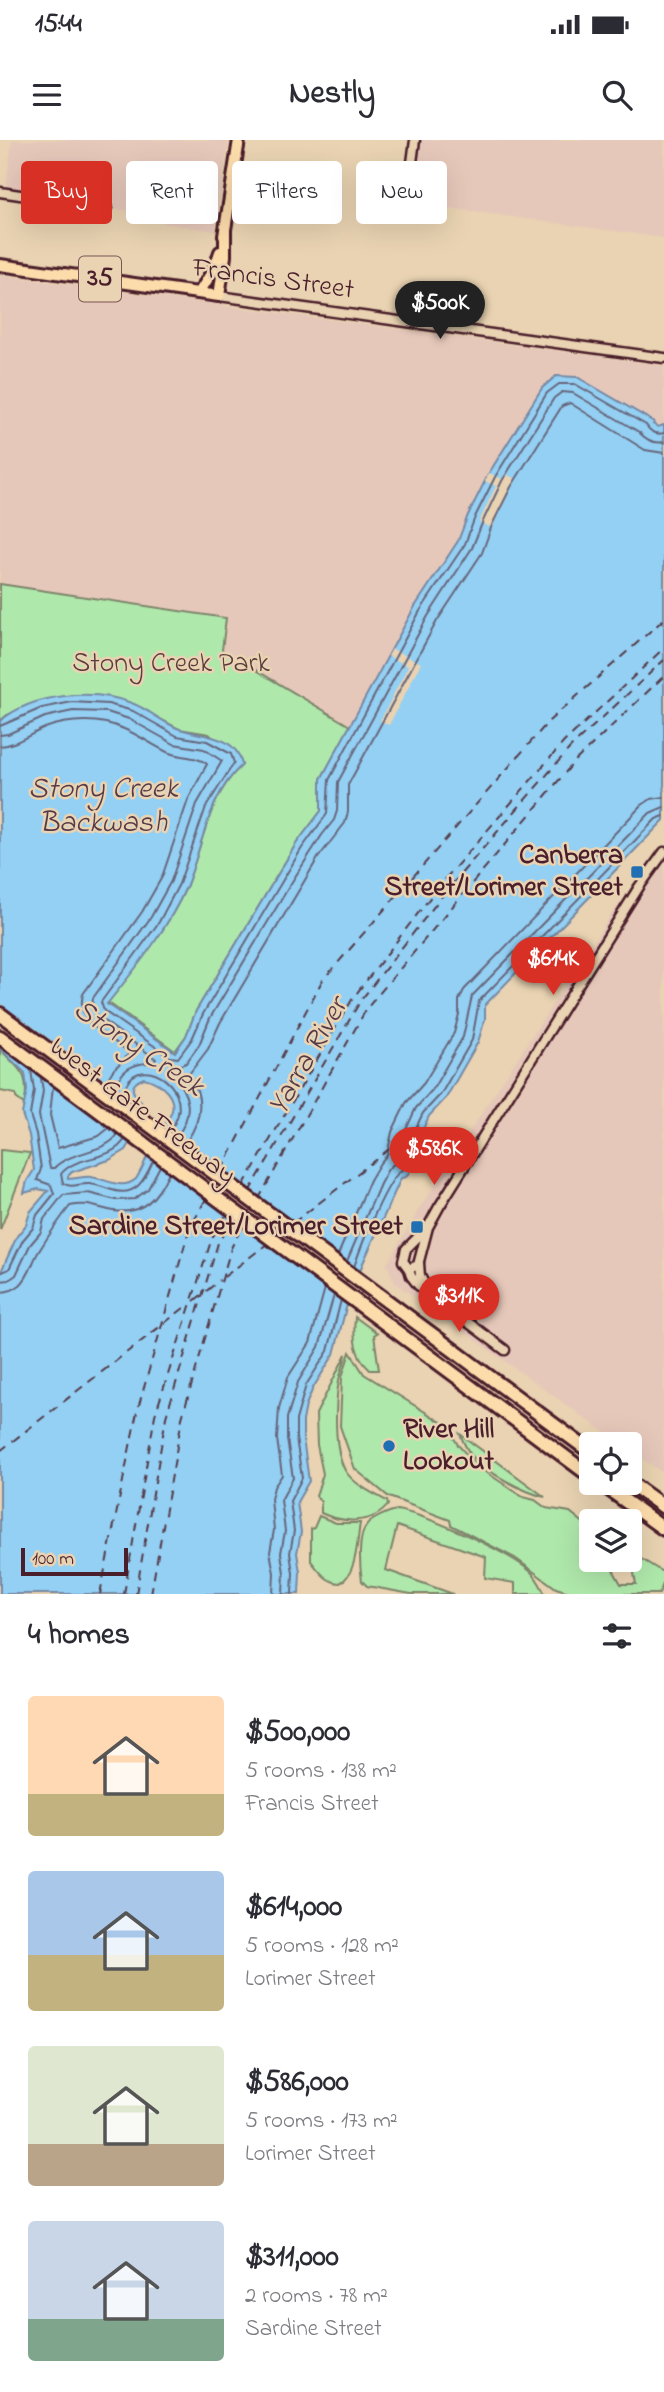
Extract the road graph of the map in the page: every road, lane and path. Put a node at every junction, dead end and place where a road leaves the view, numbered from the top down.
1 (239, 140) edge
2 (415, 140) edge
3 (412, 161) edge
4 (0, 192) edge
5 (21, 195) edge
6 (225, 231) junction
7 (0, 265) edge
8 (199, 293) junction
9 (219, 296) junction
10 (664, 358) edge
11 (664, 852) edge
12 (0, 1014) edge
13 (0, 1037) edge
14 (428, 1227) junction
15 (419, 1263) junction
16 (409, 1269) junction
17 (431, 1294) junction
18 (505, 1350) dead end
19 (579, 1444) edge
20 (579, 1466) edge
21 (642, 1491) edge
22 (617, 1495) edge
23 (664, 1507) edge
24 (664, 1529) edge

1 - 6 main road
2 - 3 street
4 - 5 street
6 - 8 main road
6 - 9 main road
7 - 8 main road, Francis Street / 35
8 - 9 main road, Francis Street / 35
9 - 10 street, Francis Street
11 - 14 street
12 - 19 highway, West Gate Freeway
13 - 20 highway, West Gate Freeway
14 - 15 street
14 - 16 street
15 - 16 street
15 - 17 street
16 - 17 street
17 - 18 street
21 - 23 highway
22 - 24 highway

